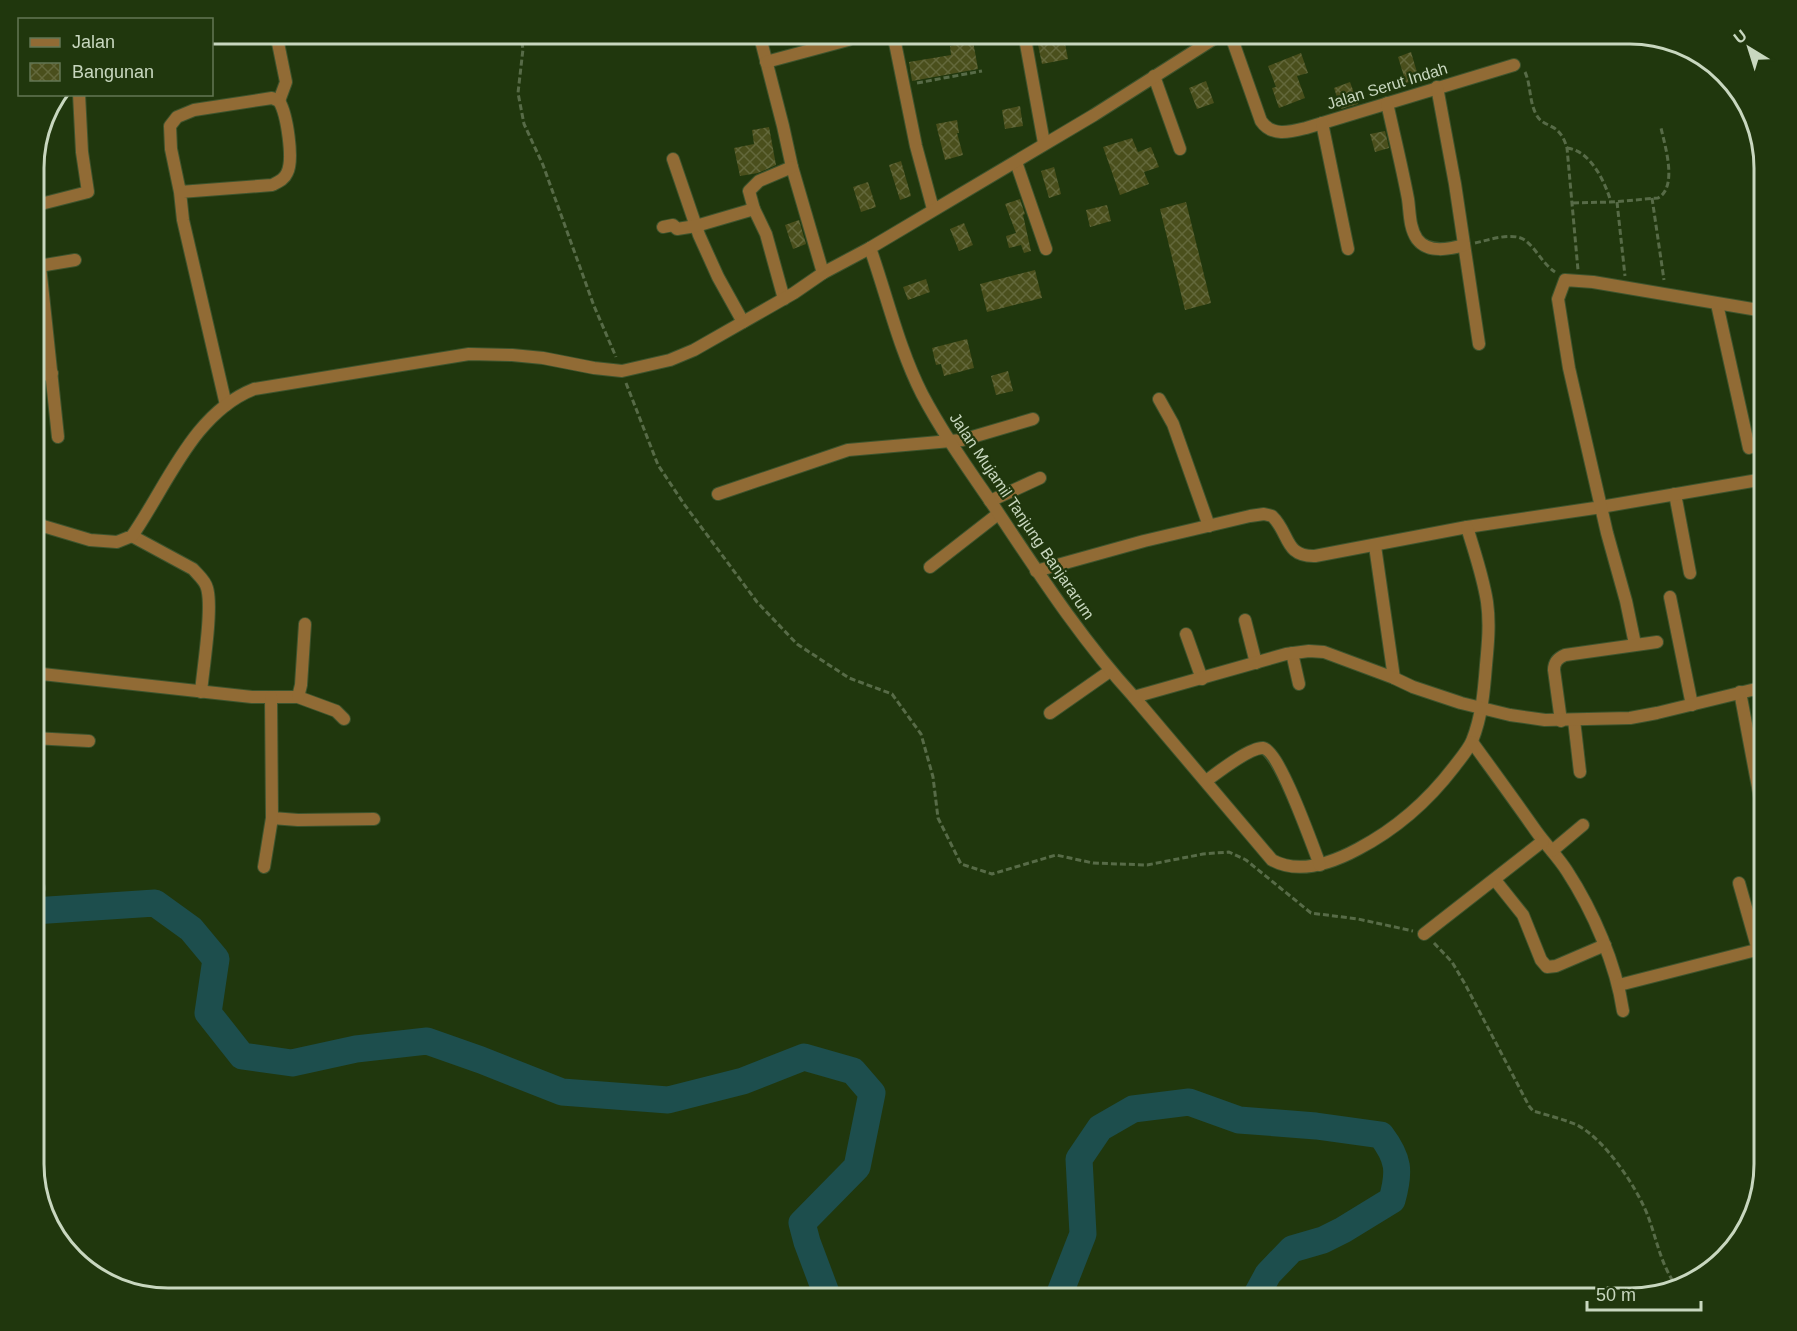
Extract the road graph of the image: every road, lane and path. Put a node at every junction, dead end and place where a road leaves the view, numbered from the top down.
1 (278, 44) edge
2 (521, 44) edge
3 (762, 44) edge
4 (833, 44) edge
5 (895, 44) edge
6 (1026, 44) edge
7 (1205, 44) edge
8 (1234, 44) edge
9 (766, 62) junction
10 (1514, 65) joint
11 (982, 71) dead end
12 (1154, 76) junction
13 (904, 85) junction
14 (1437, 87) junction
15 (79, 96) edge
16 (279, 101) junction
17 (1387, 103) junction
18 (1322, 123) junction
19 (1661, 128) dead end
20 (1044, 143) junction
21 (1567, 148) junction
22 (1180, 149) dead end
23 (673, 159) dead end
24 (1016, 162) junction
25 (792, 167) junction
26 (180, 192) junction
27 (1652, 198) junction
28 (1573, 202) junction
29 (1611, 202) junction
30 (1617, 202) junction
31 (44, 203) edge
32 (754, 209) junction
33 (933, 209) junction
34 (696, 226) junction
35 (663, 227) dead end
36 (1464, 245) junction
37 (870, 248) junction
38 (1046, 249) dead end
39 (1348, 249) dead end
40 (75, 260) dead end
41 (44, 265) edge
42 (823, 273) junction
43 (1565, 280) junction
44 (1626, 286) junction
45 (1665, 294) junction
46 (784, 299) junction
47 (1717, 304) junction
48 (1754, 310) edge
49 (744, 322) junction
50 (44, 339) edge
51 (1479, 344) dead end
52 (625, 370) junction
53 (52, 373) junction
54 (44, 375) edge
55 (1159, 399) dead end
56 (226, 405) junction
57 (1034, 418) dead end
58 (58, 437) dead end
59 (949, 440) junction
60 (1749, 448) dead end
61 (1040, 478) dead end
62 (1754, 481) edge
63 (718, 494) dead end
64 (1675, 494) junction
65 (990, 501) junction
66 (1601, 507) junction
67 (998, 514) junction
68 (44, 526) edge
69 (1209, 526) junction
70 (1467, 527) junction
71 (132, 536) junction
72 (1375, 546) junction
73 (930, 567) dead end
74 (1036, 571) junction
75 (1690, 573) dead end
76 (1670, 597) dead end
77 (1245, 620) dead end
78 (305, 624) dead end
79 (1186, 634) dead end
80 (1657, 642) dead end
81 (1635, 644) junction
82 (1292, 653) junction
83 (1256, 663) junction
84 (1110, 671) junction
85 (44, 674) edge
86 (1394, 678) junction
87 (1202, 679) junction
88 (1299, 684) dead end
89 (1754, 689) edge
90 (201, 692) junction
91 (1740, 692) junction
92 (298, 697) junction
93 (1134, 697) junction
94 (272, 698) junction
95 (1692, 705) junction
96 (1483, 707) junction
97 (1050, 713) dead end
98 (344, 719) dead end
99 (1574, 720) junction
100 (1560, 721) junction
101 (44, 739) edge
102 (89, 741) dead end
103 (1472, 742) junction
104 (1754, 766) edge
105 (1580, 772) dead end
106 (1206, 781) junction
107 (272, 818) junction
108 (375, 819) dead end
109 (1583, 825) dead end
110 (1543, 841) junction
111 (1552, 851) junction
112 (1320, 865) junction
113 (264, 867) dead end
114 (1495, 880) junction
115 (1739, 883) dead end
116 (1754, 928) edge
117 (1424, 934) junction
118 (1605, 945) junction
119 (1754, 951) edge
120 (1619, 985) junction
121 (1623, 1011) dead end
122 (1673, 1280) edge

1 - 16 street
2 - 52 path
3 - 9 street
4 - 9 street
5 - 13 street
6 - 20 street
7 - 12 street
8 - 18 street, Jalan Serut Indah
9 - 25 street
10 - 14 street, Jalan Serut Indah
10 - 21 path
11 - 13 path
12 - 20 street
12 - 22 street
13 - 33 street
14 - 17 street, Jalan Serut Indah
14 - 36 street
15 - 31 street
16 - 26 street
16 - 26 street
17 - 18 street, Jalan Serut Indah
17 - 36 street
18 - 39 street
19 - 27 path
20 - 24 street
21 - 28 path
21 - 29 path
23 - 34 street
24 - 33 street
24 - 38 street
25 - 32 street
25 - 42 street
26 - 56 street
27 - 30 path
27 - 45 path
28 - 29 path
28 - 43 path
29 - 30 path
30 - 44 path
32 - 34 street
32 - 46 street
33 - 37 street
34 - 35 street
34 - 49 street
36 - 43 path
36 - 51 street
37 - 42 street
37 - 59 street, Jalan Mujamil Tanjung Banjararum
40 - 41 street
42 - 46 street
43 - 44 street
43 - 66 street
44 - 45 street
45 - 47 street
46 - 49 street
47 - 48 street
47 - 60 street
49 - 52 street
50 - 53 street
52 - 56 street
52 - 117 path
53 - 54 street
53 - 58 street
55 - 69 street
56 - 71 street
57 - 59 street
59 - 63 street
59 - 65 street, Jalan Mujamil Tanjung Banjararum
61 - 65 street
62 - 64 street
64 - 66 street
64 - 75 street
65 - 67 street, Jalan Mujamil Tanjung Banjararum
66 - 70 street
66 - 81 street
67 - 73 street
67 - 74 street, Jalan Mujamil Tanjung Banjararum
68 - 71 street
69 - 72 street
69 - 74 street
70 - 72 street
70 - 96 street
71 - 90 street
72 - 86 street
74 - 84 street, Jalan Mujamil Tanjung Banjararum
76 - 95 street
77 - 83 street
78 - 92 street
79 - 87 street
80 - 81 street
81 - 100 street
82 - 83 street
82 - 86 street
82 - 88 street
83 - 87 street
84 - 93 street, Jalan Mujamil Tanjung Banjararum
84 - 97 street
85 - 90 street
86 - 96 street
87 - 93 street
89 - 91 street
90 - 94 street
91 - 95 street
91 - 104 street
92 - 94 street
92 - 98 street
93 - 106 street, Jalan Mujamil Tanjung Banjararum
94 - 107 street
95 - 99 street
96 - 100 street
96 - 103 street
99 - 100 street
99 - 105 street
101 - 102 street
103 - 110 street
103 - 112 street, Jalan Mujamil Tanjung Banjararum
106 - 112 street, Jalan Mujamil Tanjung Banjararum
106 - 112 street
107 - 108 street
107 - 113 street
109 - 111 street
110 - 111 street
110 - 114 street
111 - 118 street
114 - 117 street
114 - 118 street
115 - 116 street
117 - 122 path
118 - 120 street
119 - 120 street
120 - 121 street

